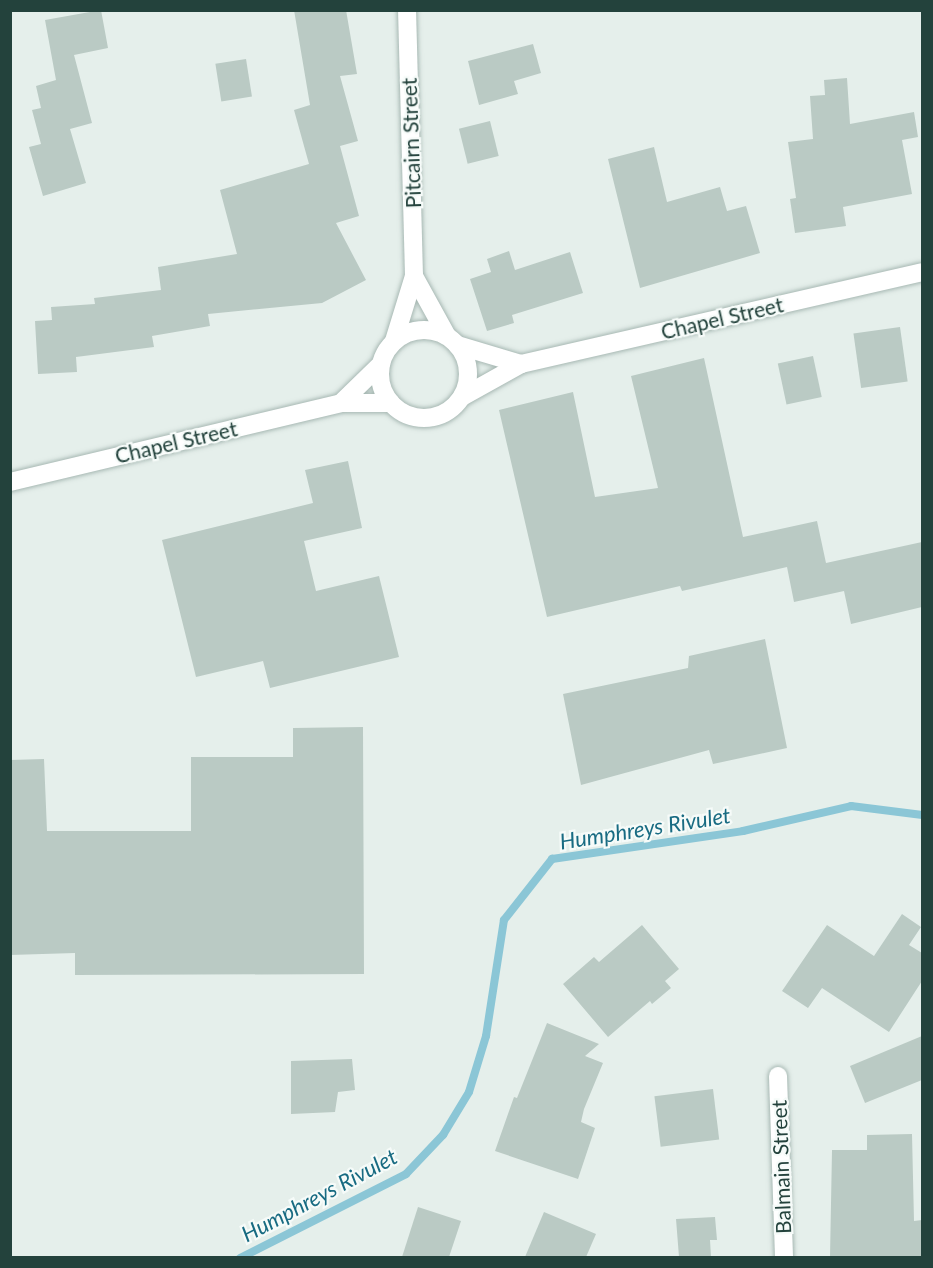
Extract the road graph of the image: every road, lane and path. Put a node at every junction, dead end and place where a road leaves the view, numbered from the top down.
1 (407, 10) edge
2 (922, 272) edge
3 (414, 276) junction
4 (452, 340) junction
5 (394, 341) junction
6 (381, 364) junction
7 (521, 364) junction
8 (462, 397) junction
9 (341, 403) junction
10 (391, 403) junction
11 (10, 482) edge
12 (778, 1076) dead end
13 (784, 1257) edge

1 - 3 street, Pitcairn Street
2 - 7 street, Chapel Street
3 - 4 street, Pitcairn Street
3 - 5 street, Pitcairn Street
4 - 5 street
4 - 7 street, Chapel Street
4 - 8 street
5 - 6 street
6 - 9 street
6 - 10 street
7 - 8 street, Chapel Street
8 - 10 street
9 - 10 street, Chapel Street
9 - 11 street, Chapel Street
12 - 13 street, Balmain Street

